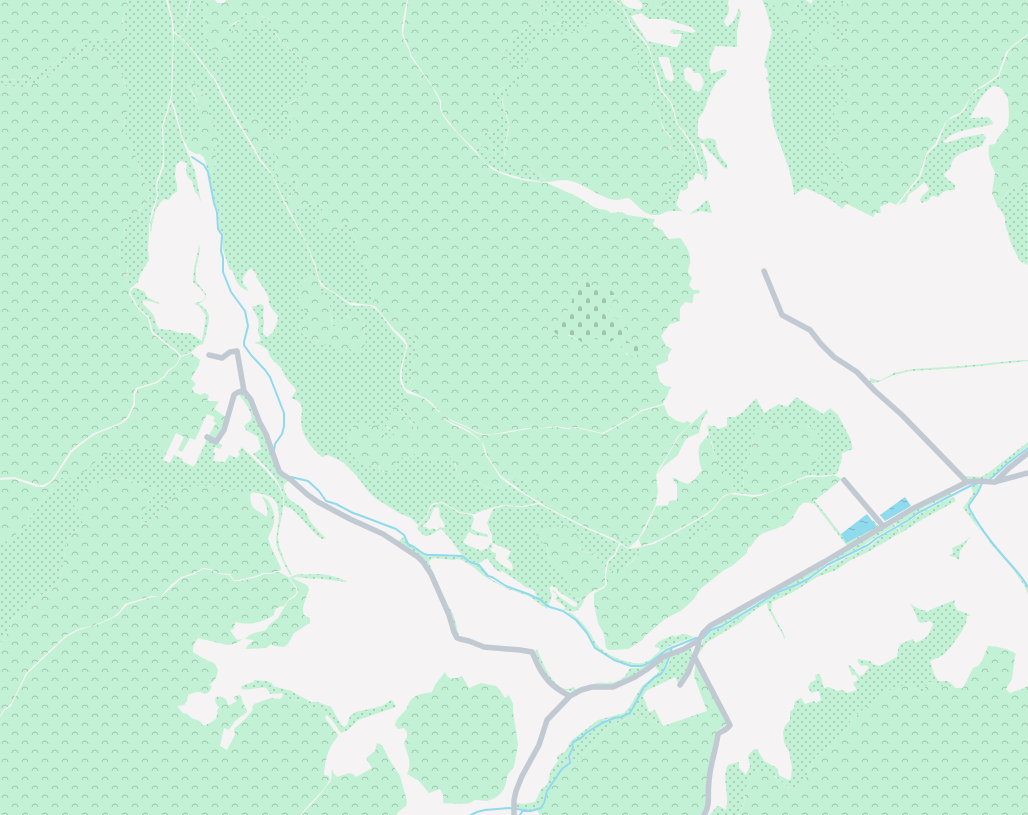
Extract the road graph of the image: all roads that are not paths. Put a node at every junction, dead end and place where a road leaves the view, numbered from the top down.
1 (764, 271) dead end
2 (210, 355) dead end
3 (244, 391) junction
4 (207, 437) dead end
5 (1028, 453) edge
6 (1028, 473) edge
7 (844, 480) dead end
8 (967, 482) junction
9 (994, 482) junction
10 (883, 526) junction
11 (699, 640) junction
12 (694, 656) junction
13 (680, 685) dead end
14 (570, 696) junction
15 (514, 815) edge
16 (704, 815) edge

1 - 8 street
2 - 3 street
3 - 4 street
3 - 14 street
5 - 9 street
6 - 9 street
7 - 10 street
8 - 9 street
8 - 10 street
10 - 11 street
11 - 12 street
11 - 14 street
12 - 13 street
12 - 16 street
14 - 15 street

